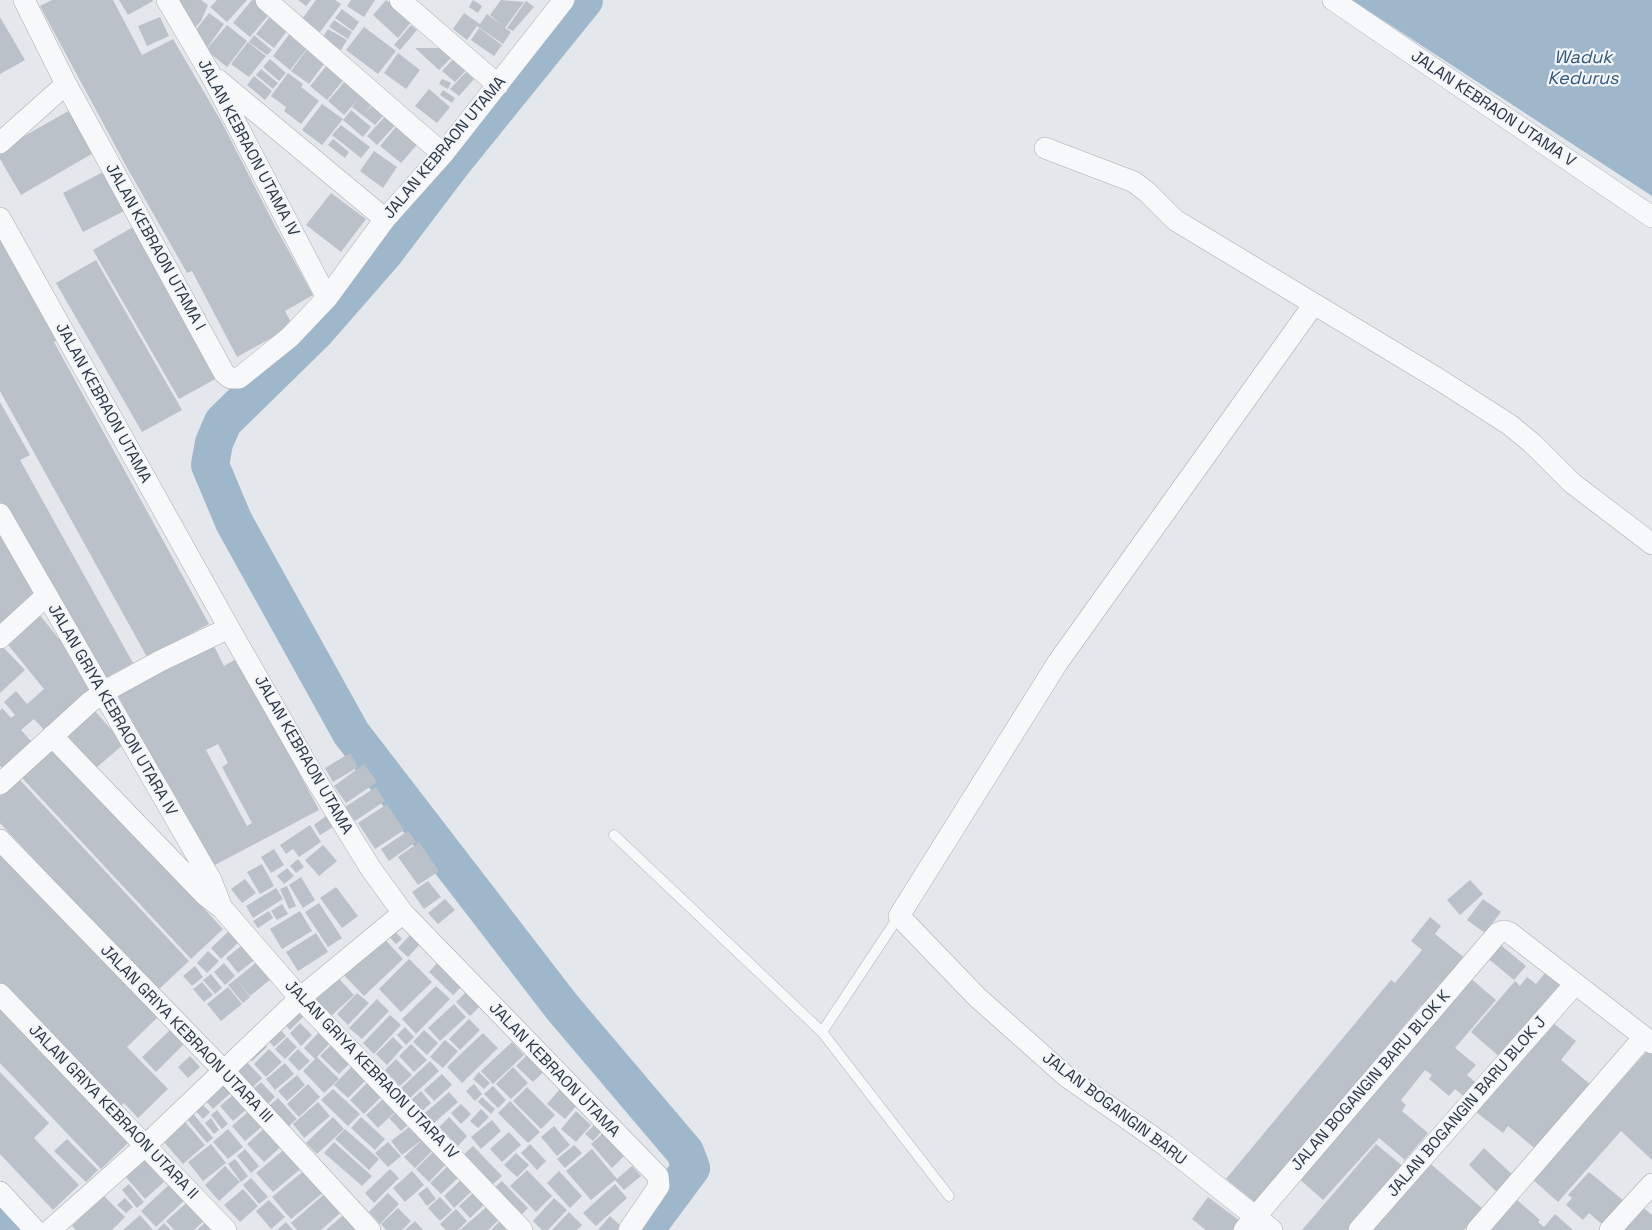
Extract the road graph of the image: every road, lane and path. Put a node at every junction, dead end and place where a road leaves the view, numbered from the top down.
1 (24, 0) edge
2 (166, 0) edge
3 (266, 0) edge
4 (400, 0) edge
5 (1333, 0) edge
6 (554, 4) edge
7 (211, 75) junction
8 (66, 84) junction
9 (498, 85) junction
10 (0, 143) edge
11 (1045, 148) dead end
12 (443, 154) junction
13 (1652, 217) edge
14 (0, 218) edge
15 (385, 219) junction
16 (1302, 296) junction
17 (327, 298) junction
18 (0, 514) edge
19 (1652, 544) edge
20 (46, 596) junction
21 (229, 628) junction
22 (0, 638) edge
23 (102, 693) junction
24 (52, 736) junction
25 (0, 784) edge
26 (614, 835) dead end
27 (0, 840) edge
28 (222, 908) junction
29 (403, 913) junction
30 (899, 916) junction
31 (1575, 984) junction
32 (0, 994) edge
33 (300, 998) junction
34 (822, 1032) junction
35 (1648, 1040) edge
36 (223, 1070) junction
37 (146, 1145) junction
38 (1652, 1184) edge
39 (0, 1192) edge
40 (949, 1196) dead end
41 (1257, 1225) edge
42 (35, 1230) edge
43 (50, 1230) edge
44 (226, 1230) edge
45 (370, 1230) edge
46 (522, 1230) edge
47 (630, 1230) edge
48 (1359, 1230) edge
49 (1477, 1230) edge
50 (1610, 1230) edge

1 - 8 street, JALAN KEBRAON UTAMA I
2 - 7 street, JALAN KEBRAON UTAMA IV
3 - 12 street
4 - 9 street
5 - 13 street, JALAN KEBRAON UTAMA V
6 - 9 street, JALAN KEBRAON UTAMA
7 - 15 street
7 - 17 street, JALAN KEBRAON UTAMA IV
8 - 10 street
8 - 17 street, JALAN KEBRAON UTAMA I
9 - 12 street, JALAN KEBRAON UTAMA
11 - 16 street
12 - 15 street, JALAN KEBRAON UTAMA
14 - 21 street, JALAN KEBRAON UTAMA
15 - 17 street, JALAN KEBRAON UTAMA
16 - 19 street
16 - 30 street
18 - 20 street, JALAN GRIYA KEBRAON UTARA IV
20 - 22 street
20 - 23 street, JALAN GRIYA KEBRAON UTARA IV
21 - 23 street
21 - 29 street, JALAN KEBRAON UTAMA
23 - 24 street
23 - 28 street, JALAN GRIYA KEBRAON UTARA IV
24 - 25 street
24 - 28 street, JALAN GRIYA KEBRAON UTARA IV
26 - 34 lane
27 - 36 street, JALAN GRIYA KEBRAON UTARA III
28 - 33 street, JALAN GRIYA KEBRAON UTARA IV
29 - 33 street
29 - 47 street, JALAN KEBRAON UTAMA
30 - 34 lane
30 - 41 street, JALAN BOGANGIN BARU
31 - 35 street
31 - 41 street, JALAN BOGANGIN BARU BLOK K
31 - 48 street, JALAN BOGANGIN BARU BLOK J
32 - 37 street, JALAN GRIYA KEBRAON UTARA II
33 - 36 street
33 - 46 street, JALAN GRIYA KEBRAON UTARA IV
34 - 40 lane
35 - 49 street
36 - 37 street
36 - 45 street, JALAN GRIYA KEBRAON UTARA III
37 - 43 street
37 - 44 street, JALAN GRIYA KEBRAON UTARA II
38 - 50 street
39 - 42 street

